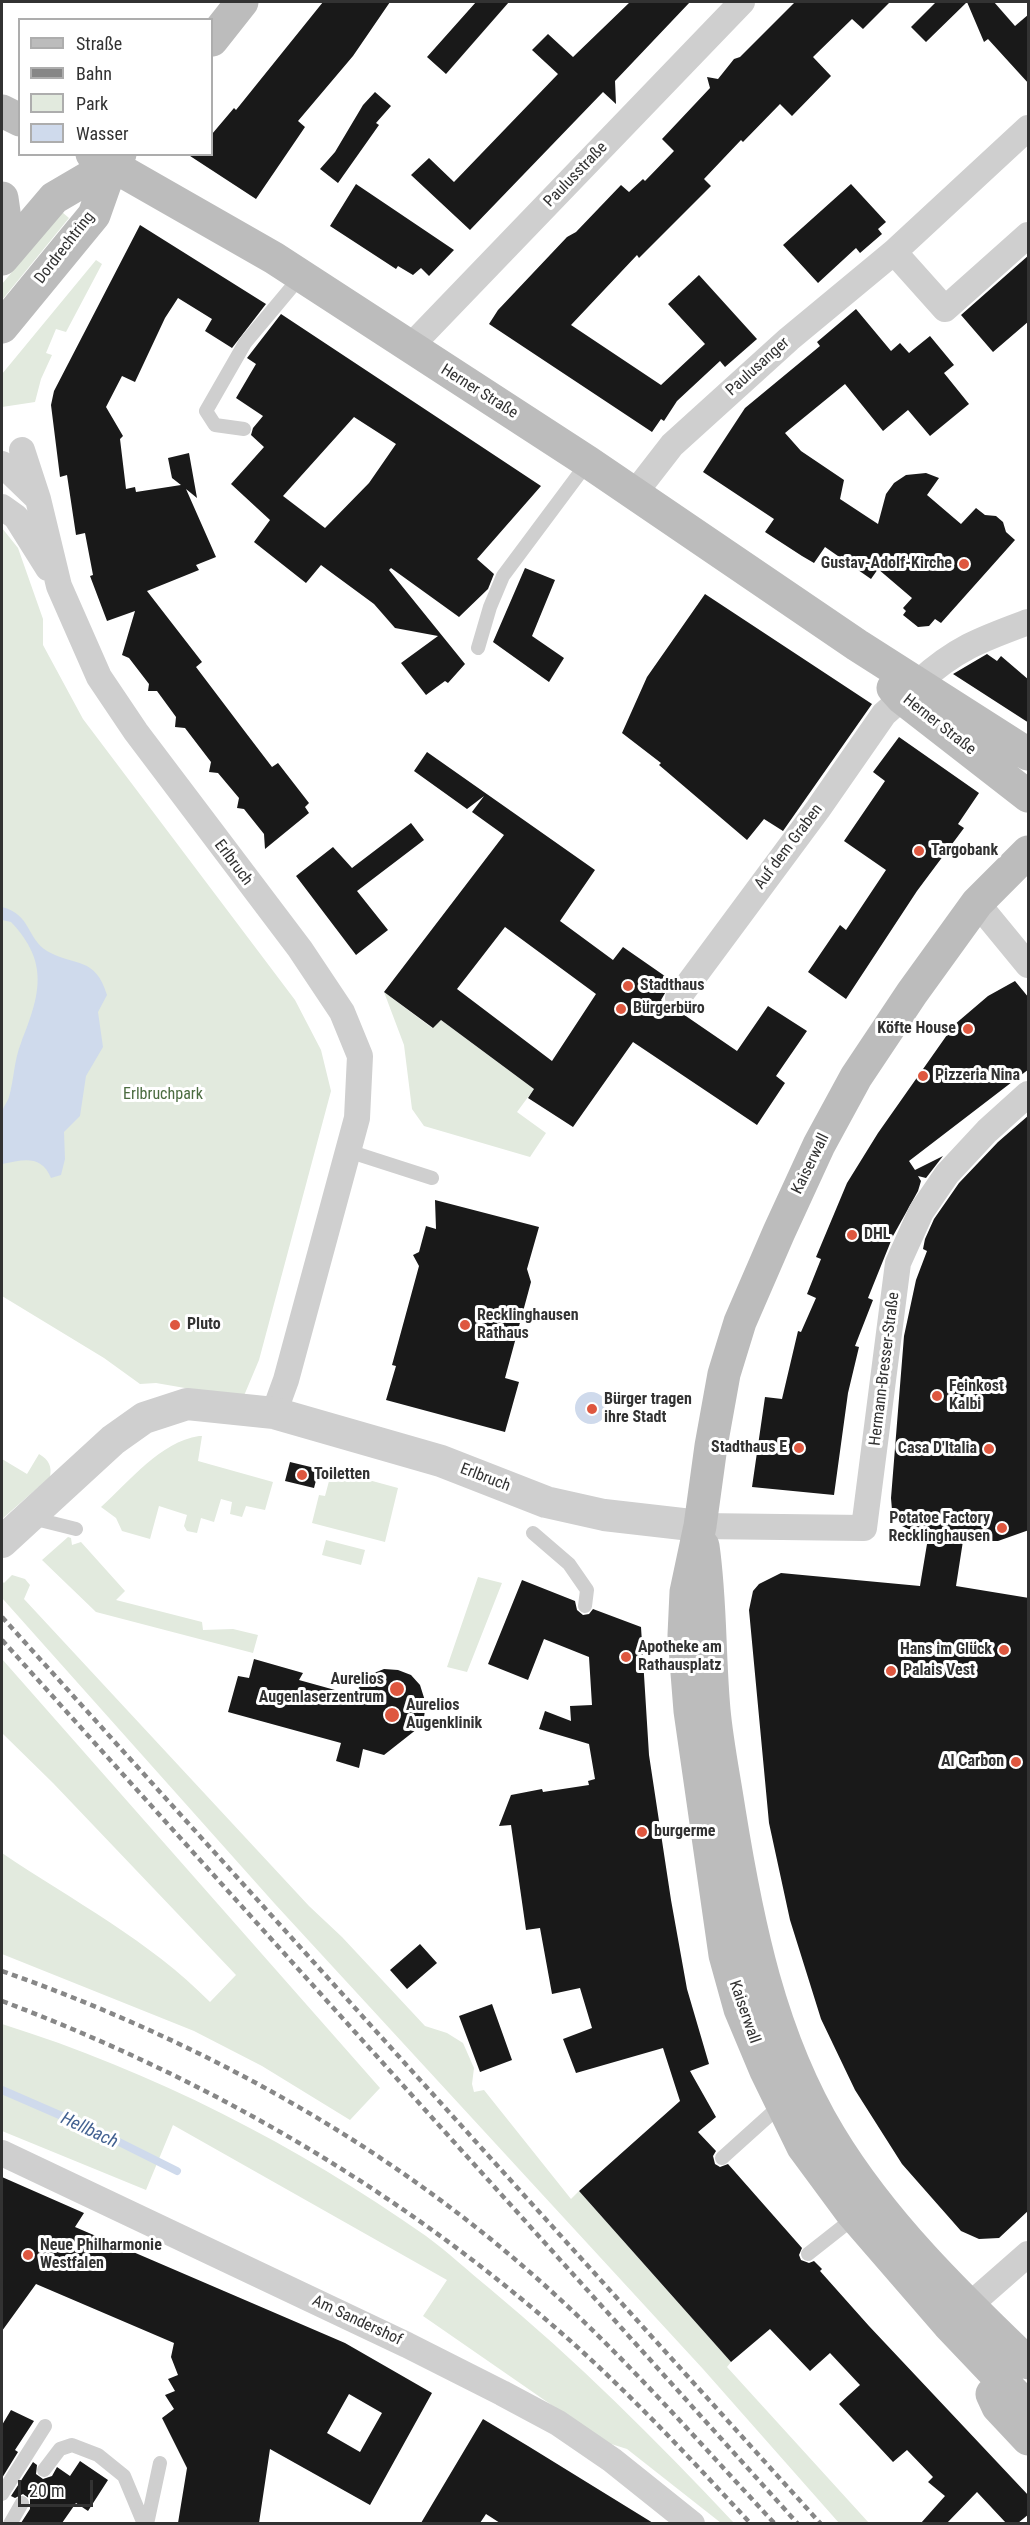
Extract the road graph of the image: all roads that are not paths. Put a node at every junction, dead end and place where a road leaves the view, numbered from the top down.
1 (243, 2) edge
2 (742, 2) edge
3 (213, 39) edge
4 (2, 111) edge
5 (18, 119) edge
6 (1029, 128) edge
7 (108, 158) edge
8 (2, 198) edge
9 (2, 225) edge
10 (1029, 236) edge
11 (894, 252) junction
12 (2, 259) edge
13 (301, 276) junction
14 (2, 327) edge
15 (409, 348) junction
16 (244, 429) dead end
17 (12, 457) edge
18 (588, 462) junction
19 (634, 494) junction
20 (2, 507) edge
21 (60, 586) junction
22 (1029, 622) edge
23 (478, 648) dead end
24 (910, 690) junction
25 (1029, 754) edge
26 (1029, 796) edge
27 (1029, 852) edge
28 (977, 903) junction
29 (1029, 965) edge
30 (678, 998) dead end
31 (1029, 1094) edge
32 (348, 1151) junction
33 (432, 1178) dead end
34 (274, 1413) junction
35 (28, 1517) junction
36 (700, 1526) junction
37 (76, 1529) dead end
38 (533, 1533) dead end
39 (4, 1540) edge
40 (585, 1606) dead end
41 (782, 2104) junction
42 (2, 2153) edge
43 (722, 2158) dead end
44 (855, 2217) junction
45 (808, 2254) dead end
46 (1029, 2254) edge
47 (962, 2324) junction
48 (1029, 2363) edge
49 (1029, 2408) edge
50 (45, 2426) dead end
51 (1029, 2439) edge
52 (160, 2463) dead end
53 (44, 2470) dead end
54 (2, 2494) edge
55 (22, 2503) dead end
56 (10, 2523) edge
57 (146, 2523) edge
58 (692, 2523) edge

1 - 3 main road
2 - 15 street, Paulusstraße
4 - 5 main road
6 - 11 street, Paulusanger
7 - 12 main road, Dordrechtring
7 - 13 main road, Herner Straße
7 - 14 main road, Dordrechtring
8 - 9 main road
10 - 11 street
11 - 19 street, Paulusanger
13 - 15 main road, Herner Straße
13 - 16 lane
15 - 18 main road, Herner Straße
17 - 21 street, Erlbruch
18 - 19 main road, Herner Straße
18 - 23 lane
19 - 24 main road, Herner Straße
20 - 21 street, Erlbruch
21 - 32 street, Erlbruch
22 - 24 street, Auf dem Graben
24 - 25 main road, Herner Straße
24 - 26 main road, Herner Straße
24 - 30 street, Auf dem Graben
27 - 28 main road, Kaiserwall
28 - 29 street
28 - 36 main road, Kaiserwall
31 - 36 street, Hermann-Bresser-Straße
32 - 33 lane
32 - 34 street, Erlbruch
34 - 35 street, Erlbruch
34 - 36 street, Erlbruch
35 - 37 lane
35 - 39 street, Erlbruch
36 - 41 main road, Kaiserwall
36 - 47 main road, Kaiserwall
38 - 40 lane
41 - 43 lane
41 - 44 main road, Kaiserwall
42 - 58 street, Am Sandershof
44 - 45 lane
44 - 47 main road, Kaiserwall
46 - 47 street
47 - 48 main road, Kaiserwall
47 - 49 main road, Kaiserwall
47 - 51 main road
50 - 54 lane
52 - 57 lane
53 - 57 lane
55 - 56 lane

